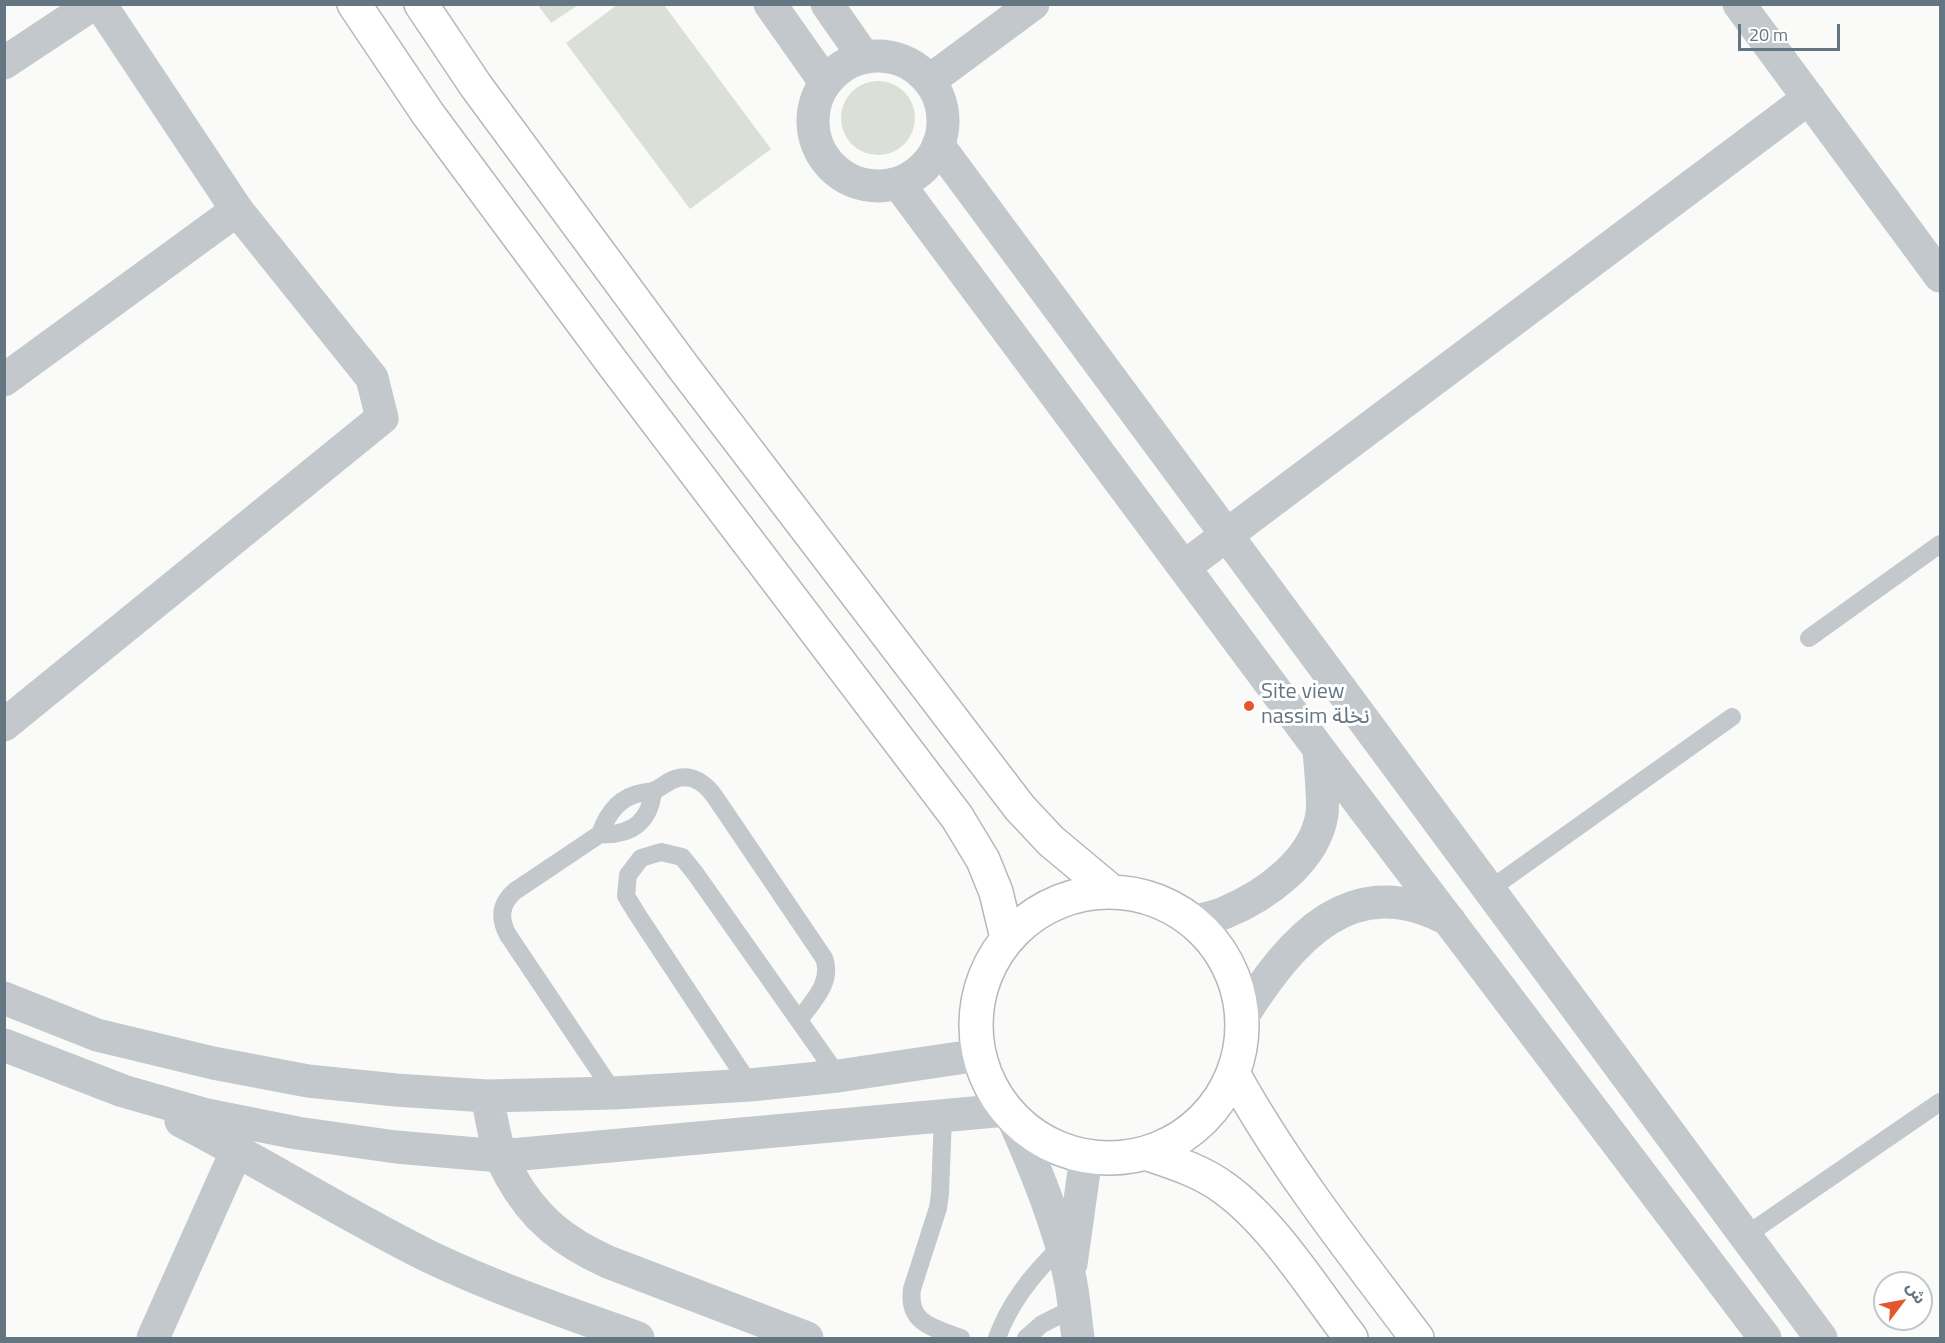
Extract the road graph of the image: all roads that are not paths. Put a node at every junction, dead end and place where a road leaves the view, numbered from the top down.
1 (93, 4) edge
2 (100, 4) edge
3 (354, 4) edge
4 (422, 4) edge
5 (770, 4) edge
6 (827, 4) edge
7 (1033, 4) edge
8 (1739, 4) edge
9 (864, 57) junction
10 (4, 63) edge
11 (929, 81) junction
12 (825, 82) junction
13 (1809, 98) junction
14 (938, 145) junction
15 (898, 183) junction
16 (237, 210) junction
17 (1941, 276) edge
18 (4, 380) edge
19 (1227, 535) junction
20 (1941, 544) edge
21 (1184, 567) junction
22 (1809, 638) dead end
23 (1732, 717) dead end
24 (4, 725) edge
25 (1318, 749) junction
26 (653, 791) junction
27 (600, 834) junction
28 (1489, 890) junction
29 (1112, 892) junction
30 (1449, 921) junction
31 (1193, 922) junction
32 (1007, 938) junction
33 (4, 998) edge
34 (1242, 1017) junction
35 (799, 1020) junction
36 (97, 1035) junction
37 (4, 1045) edge
38 (979, 1055) junction
39 (1234, 1075) junction
40 (84, 1076) junction
41 (838, 1076) junction
42 (750, 1085) junction
43 (123, 1092) junction
44 (614, 1093) junction
45 (487, 1096) junction
46 (1941, 1102) edge
47 (1010, 1114) junction
48 (943, 1116) junction
49 (237, 1150) junction
50 (1148, 1154) junction
51 (500, 1156) junction
52 (1086, 1157) junction
53 (1744, 1236) junction
54 (1706, 1260) junction
55 (1065, 1261) junction
56 (1076, 1323) edge
57 (153, 1338) edge
58 (638, 1338) edge
59 (807, 1338) edge
60 (961, 1338) edge
61 (997, 1338) edge
62 (1026, 1338) edge
63 (1351, 1338) edge
64 (1417, 1338) edge
65 (1765, 1338) edge
66 (1821, 1338) edge

1 - 10 street
2 - 16 street
3 - 32 highway
4 - 29 highway
5 - 12 street
6 - 9 street
7 - 11 street
8 - 13 street
9 - 11 street
9 - 12 street
11 - 14 street
12 - 15 street
13 - 17 street
13 - 19 street
14 - 15 street
14 - 19 street
15 - 21 street
16 - 18 street
16 - 24 street
19 - 21 street
19 - 28 street
20 - 22 lane
21 - 25 street
23 - 28 lane
25 - 30 street
25 - 31 street
26 - 27 lane
26 - 27 lane
26 - 35 lane
27 - 44 lane
28 - 53 street
29 - 31 highway
29 - 32 highway
30 - 34 street
30 - 54 street
31 - 34 highway
32 - 38 highway
33 - 36 street
34 - 39 highway
35 - 41 lane
35 - 42 lane
36 - 40 street
36 - 45 street
37 - 40 street
38 - 41 street
38 - 47 highway
39 - 50 highway
39 - 64 highway
40 - 43 street
41 - 42 street
42 - 44 street
43 - 49 street
43 - 51 street
44 - 45 street
45 - 51 street
46 - 53 lane
47 - 48 street
47 - 52 highway
47 - 55 street
48 - 51 street
48 - 60 lane
49 - 57 street
49 - 58 street
50 - 52 highway
50 - 63 highway
51 - 59 street
52 - 55 street
53 - 54 street
53 - 66 street
54 - 65 street
55 - 56 street
55 - 61 lane
56 - 62 lane

